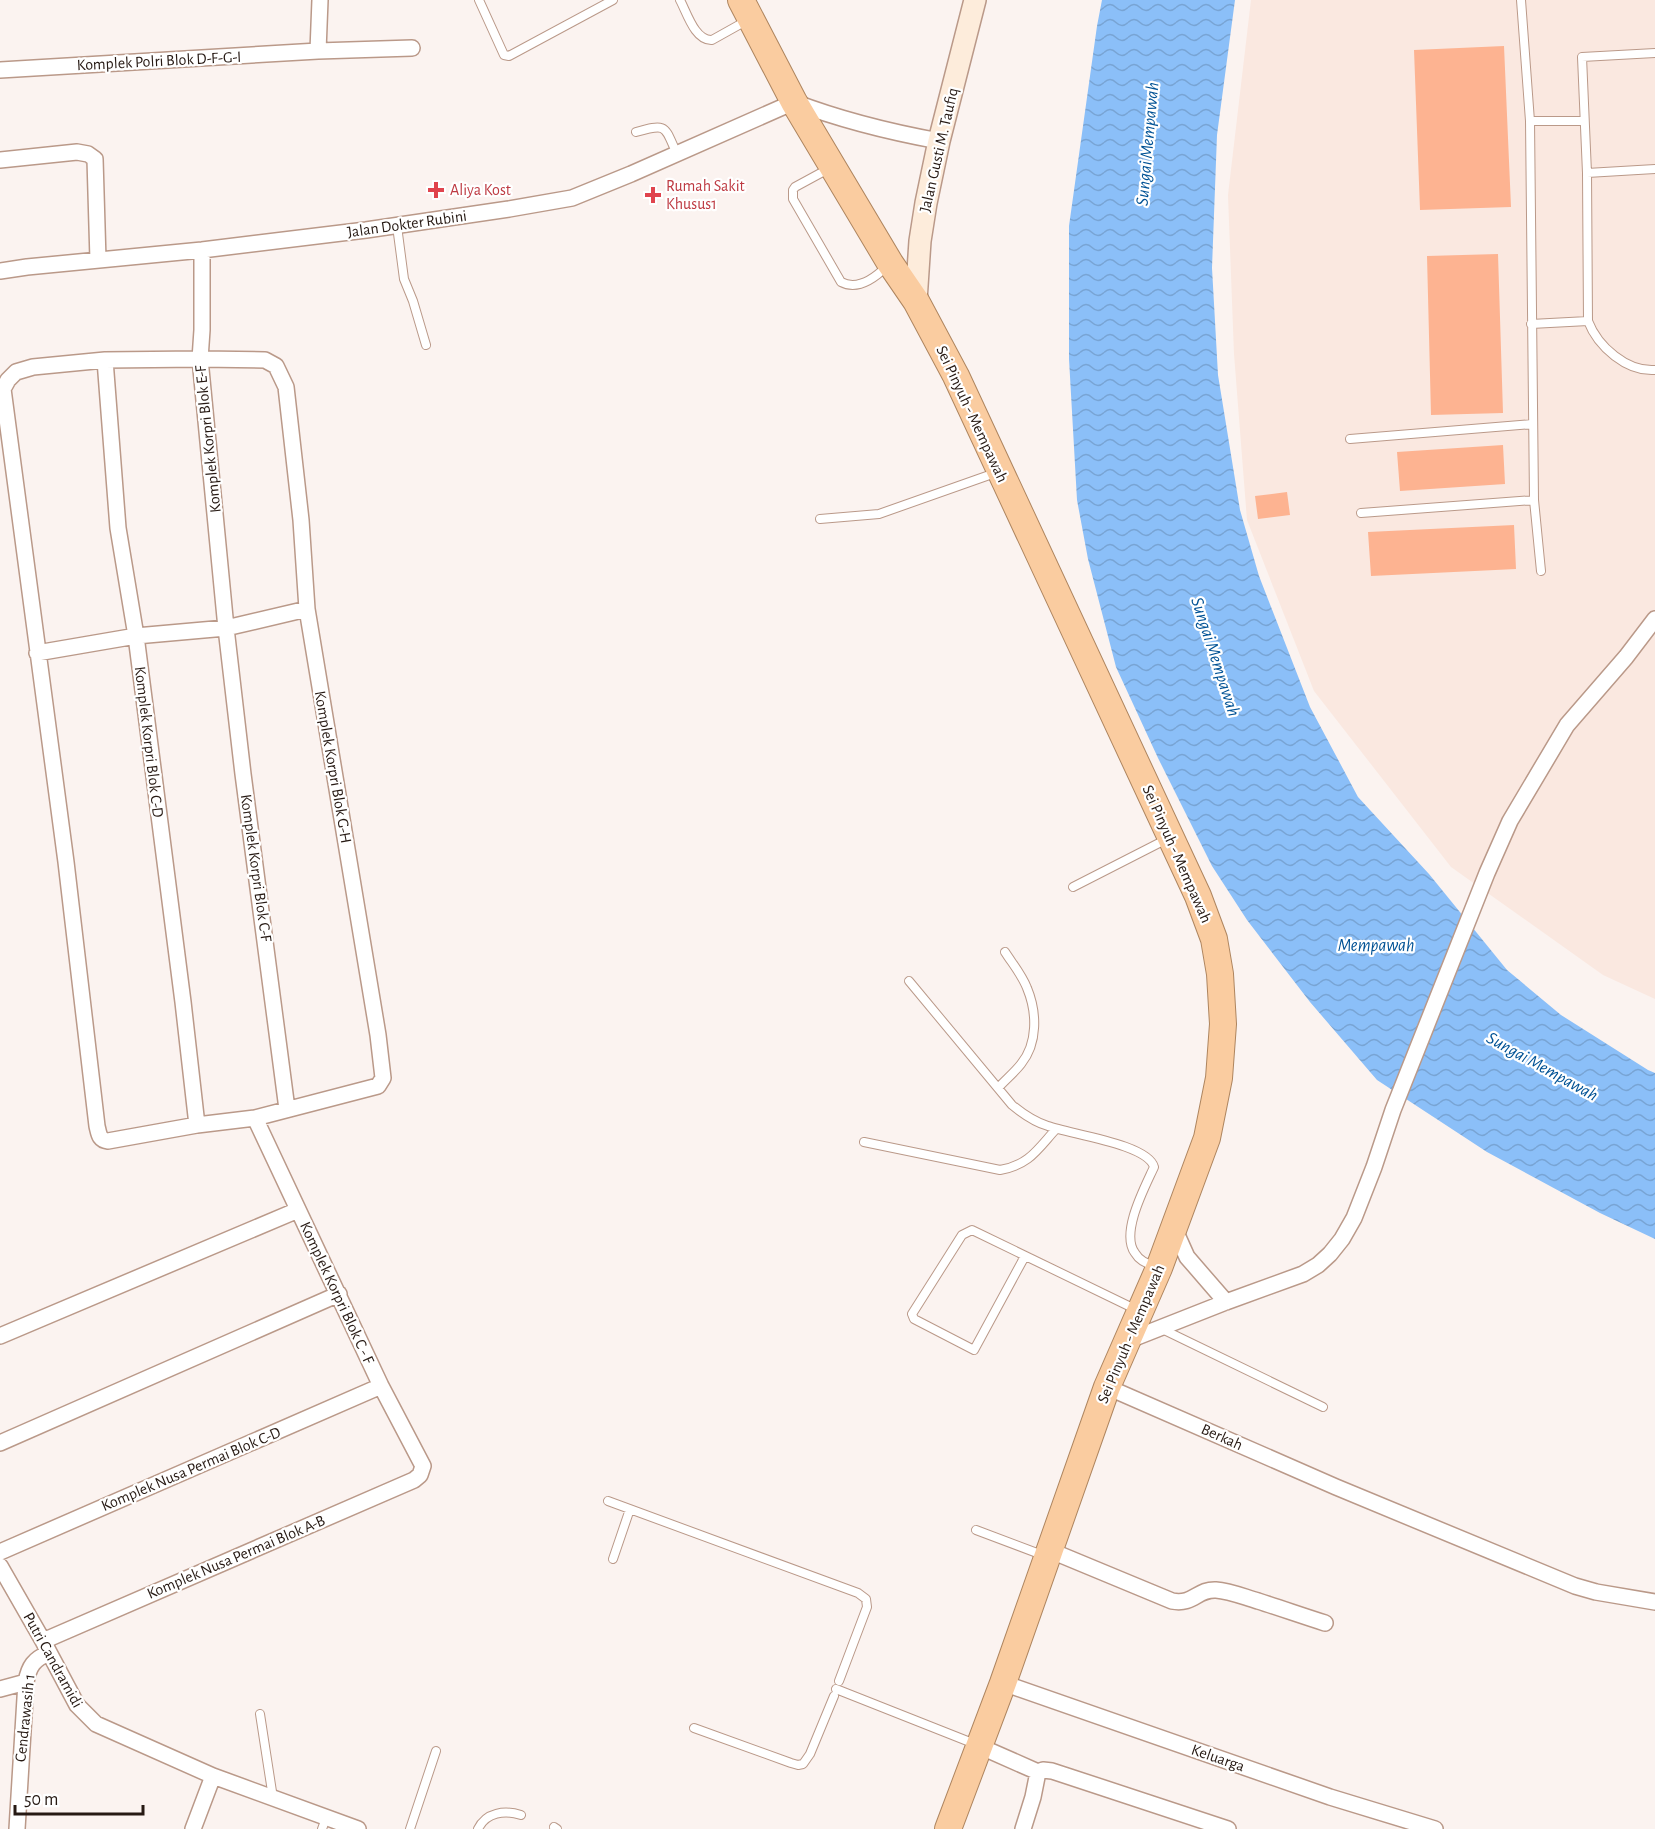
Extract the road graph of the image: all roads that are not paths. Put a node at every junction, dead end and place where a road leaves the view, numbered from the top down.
1 (320, 0) edge
2 (479, 0) edge
3 (613, 0) edge
4 (680, 0) edge
5 (975, 0) edge
6 (1521, 0) edge
7 (746, 9) edge
8 (412, 48) dead end
9 (318, 51) junction
10 (1655, 53) edge
11 (0, 70) edge
12 (794, 102) junction
13 (1530, 121) junction
14 (1584, 121) junction
15 (636, 132) dead end
16 (939, 141) junction
17 (677, 154) junction
18 (0, 160) edge
19 (1655, 169) edge
20 (826, 170) junction
21 (1587, 173) junction
22 (397, 226) junction
23 (202, 250) junction
24 (98, 260) junction
25 (885, 268) junction
26 (0, 271) edge
27 (916, 302) junction
28 (1588, 321) junction
29 (1531, 324) junction
30 (426, 345) dead end
31 (200, 359) junction
32 (105, 360) junction
33 (1655, 370) edge
34 (1532, 424) junction
35 (1350, 439) dead end
36 (999, 471) junction
37 (1534, 500) junction
38 (1361, 513) dead end
39 (820, 519) dead end
40 (1541, 572) dead end
41 (307, 609) junction
42 (1655, 619) edge
43 (226, 628) junction
44 (136, 636) junction
45 (37, 653) junction
46 (1171, 837) junction
47 (1073, 887) dead end
48 (1005, 952) dead end
49 (909, 981) dead end
50 (998, 1088) junction
51 (287, 1109) junction
52 (255, 1118) junction
53 (197, 1125) junction
54 (1056, 1129) junction
55 (864, 1142) dead end
56 (298, 1210) junction
57 (1174, 1228) junction
58 (1025, 1256) junction
59 (1159, 1268) junction
60 (339, 1294) junction
61 (1226, 1302) junction
62 (1140, 1312) junction
63 (1160, 1328) junction
64 (0, 1336) edge
65 (1126, 1342) junction
66 (381, 1386) junction
67 (1107, 1387) junction
68 (1323, 1407) dead end
69 (0, 1443) edge
70 (423, 1466) joint
71 (608, 1501) dead end
72 (630, 1509) junction
73 (976, 1530) dead end
74 (0, 1552) edge
75 (1048, 1554) junction
76 (613, 1558) dead end
77 (0, 1566) edge
78 (1655, 1602) edge
79 (1325, 1623) dead end
80 (46, 1647) junction
81 (839, 1681) dead end
82 (26, 1682) junction
83 (1003, 1683) junction
84 (0, 1689) edge
85 (260, 1714) dead end
86 (693, 1728) dead end
87 (979, 1746) junction
88 (436, 1751) dead end
89 (1038, 1772) junction
90 (213, 1776) junction
91 (273, 1798) junction
92 (521, 1815) dead end
93 (324, 1823) edge
94 (17, 1829) edge
95 (193, 1829) edge
96 (358, 1829) edge
97 (410, 1829) edge
98 (478, 1829) edge
99 (948, 1829) edge
100 (1023, 1829) edge
101 (1228, 1829) edge
102 (1435, 1829) edge

1 - 9 street
2 - 3 lane
4 - 7 lane
5 - 16 main road, Jalan Gusti M. Taufiq
6 - 13 lane
7 - 12 highway, Sei Pinyuh - Mempawah
8 - 9 street, Komplek Polri Blok D-F-G-I
9 - 11 street, Komplek Polri Blok D-F-G-I
10 - 14 lane
12 - 16 street
12 - 17 street, Jalan Dokter Rubini
12 - 20 highway, Sei Pinyuh - Mempawah
13 - 14 lane
13 - 29 lane
14 - 21 lane
15 - 17 lane
16 - 27 main road, Jalan Gusti M. Taufiq
17 - 22 street, Jalan Dokter Rubini
18 - 24 street
19 - 21 lane
20 - 25 highway, Sei Pinyuh - Mempawah
20 - 25 lane
21 - 28 lane
22 - 23 street, Jalan Dokter Rubini
22 - 30 lane
23 - 24 street, Jalan Dokter Rubini
23 - 31 street, Komplek Korpri Blok E-F
24 - 26 street, Jalan Dokter Rubini
25 - 27 highway, Sei Pinyuh - Mempawah
27 - 36 highway, Sei Pinyuh - Mempawah
28 - 29 lane
28 - 33 lane
29 - 34 lane
31 - 32 street
31 - 41 street, Komplek Korpri Blok G-H
31 - 43 street, Komplek Korpri Blok E-F
32 - 44 street, Komplek Korpri Blok C-D
32 - 45 street
34 - 35 lane
34 - 37 lane
36 - 39 lane
36 - 46 highway, Sei Pinyuh - Mempawah
37 - 38 lane
37 - 40 lane
41 - 43 street
41 - 51 street, Komplek Korpri Blok G-H
42 - 61 street
43 - 44 street
43 - 51 street, Komplek Korpri Blok C-F
44 - 45 street
44 - 53 street, Komplek Korpri Blok C-D
45 - 53 street, Komplek Korpri Blok G-H
46 - 47 lane
46 - 57 highway, Sei Pinyuh - Mempawah
48 - 50 lane
49 - 50 lane
50 - 54 lane
51 - 52 street, Komplek Korpri Blok G-H
52 - 53 street, Komplek Korpri Blok G-H
52 - 56 street, Komplek Korpri Blok C - F
54 - 55 lane
54 - 59 lane
56 - 60 street, Komplek Korpri Blok C - F
56 - 64 street
57 - 59 highway, Sei Pinyuh - Mempawah
57 - 61 street
58 - 58 lane
58 - 62 lane
59 - 62 highway, Sei Pinyuh - Mempawah
60 - 66 street, Komplek Korpri Blok C - F
60 - 69 street
61 - 63 street
62 - 65 highway, Sei Pinyuh - Mempawah
63 - 65 street
63 - 68 lane
65 - 67 highway, Sei Pinyuh - Mempawah
66 - 70 street, Komplek Korpri Blok C - F
66 - 74 street, Komplek Nusa Permai Blok C-D
67 - 75 highway, Sei Pinyuh - Mempawah
67 - 78 street, Berkah
70 - 80 street, Komplek Nusa Permai Blok A-B
71 - 72 lane
72 - 76 lane
72 - 81 lane
73 - 75 lane
75 - 79 street
75 - 83 highway, Sei Pinyuh - Mempawah
77 - 80 street, Putri Candramidi
80 - 82 street, Cendrawasih 1
80 - 90 street, Putri Candramidi
82 - 84 street
82 - 94 street, Cendrawasih 1
83 - 87 highway, Sei Pinyuh - Mempawah
83 - 102 street, Keluarga
85 - 91 lane
86 - 87 lane
87 - 89 street
87 - 99 highway, Sei Pinyuh - Mempawah
88 - 97 lane
89 - 100 street
89 - 101 street
90 - 91 street, Putri Candramidi
90 - 95 street
91 - 93 street, Putri Candramidi
92 - 98 lane
93 - 96 street, Putri Candramidi

